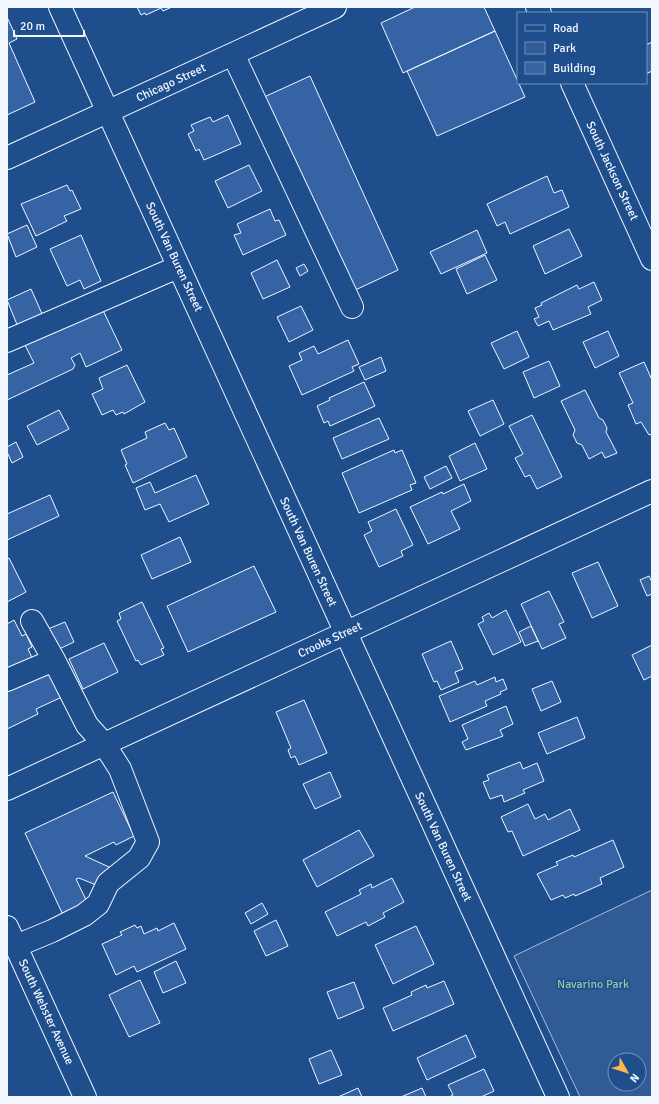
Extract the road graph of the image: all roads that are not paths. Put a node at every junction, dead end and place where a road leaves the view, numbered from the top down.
1 (60, 7) edge
2 (335, 7) edge
3 (233, 54) junction
4 (572, 84) edge
5 (107, 112) junction
6 (7, 158) edge
7 (652, 259) edge
8 (178, 267) junction
9 (352, 307) dead end
10 (7, 341) edge
11 (652, 492) edge
12 (32, 621) dead end
13 (346, 633) junction
14 (54, 660) junction
15 (7, 680) edge
16 (104, 744) junction
17 (7, 789) edge
18 (11, 937) edge
19 (85, 1097) edge
20 (558, 1097) edge

1 - 5 street, South Van Buren Street
2 - 3 street, Chicago Street
3 - 5 street, Chicago Street
3 - 9 street
4 - 7 street, South Jackson Street
5 - 6 street, Chicago Street
5 - 8 street, South Van Buren Street
8 - 10 street
8 - 13 street, South Van Buren Street
11 - 13 street, Crooks Street
12 - 14 street
13 - 16 street, Crooks Street
13 - 20 street, South Van Buren Street
14 - 15 street
14 - 16 street
16 - 17 street, Crooks Street
16 - 18 street
18 - 19 street, South Webster Avenue

